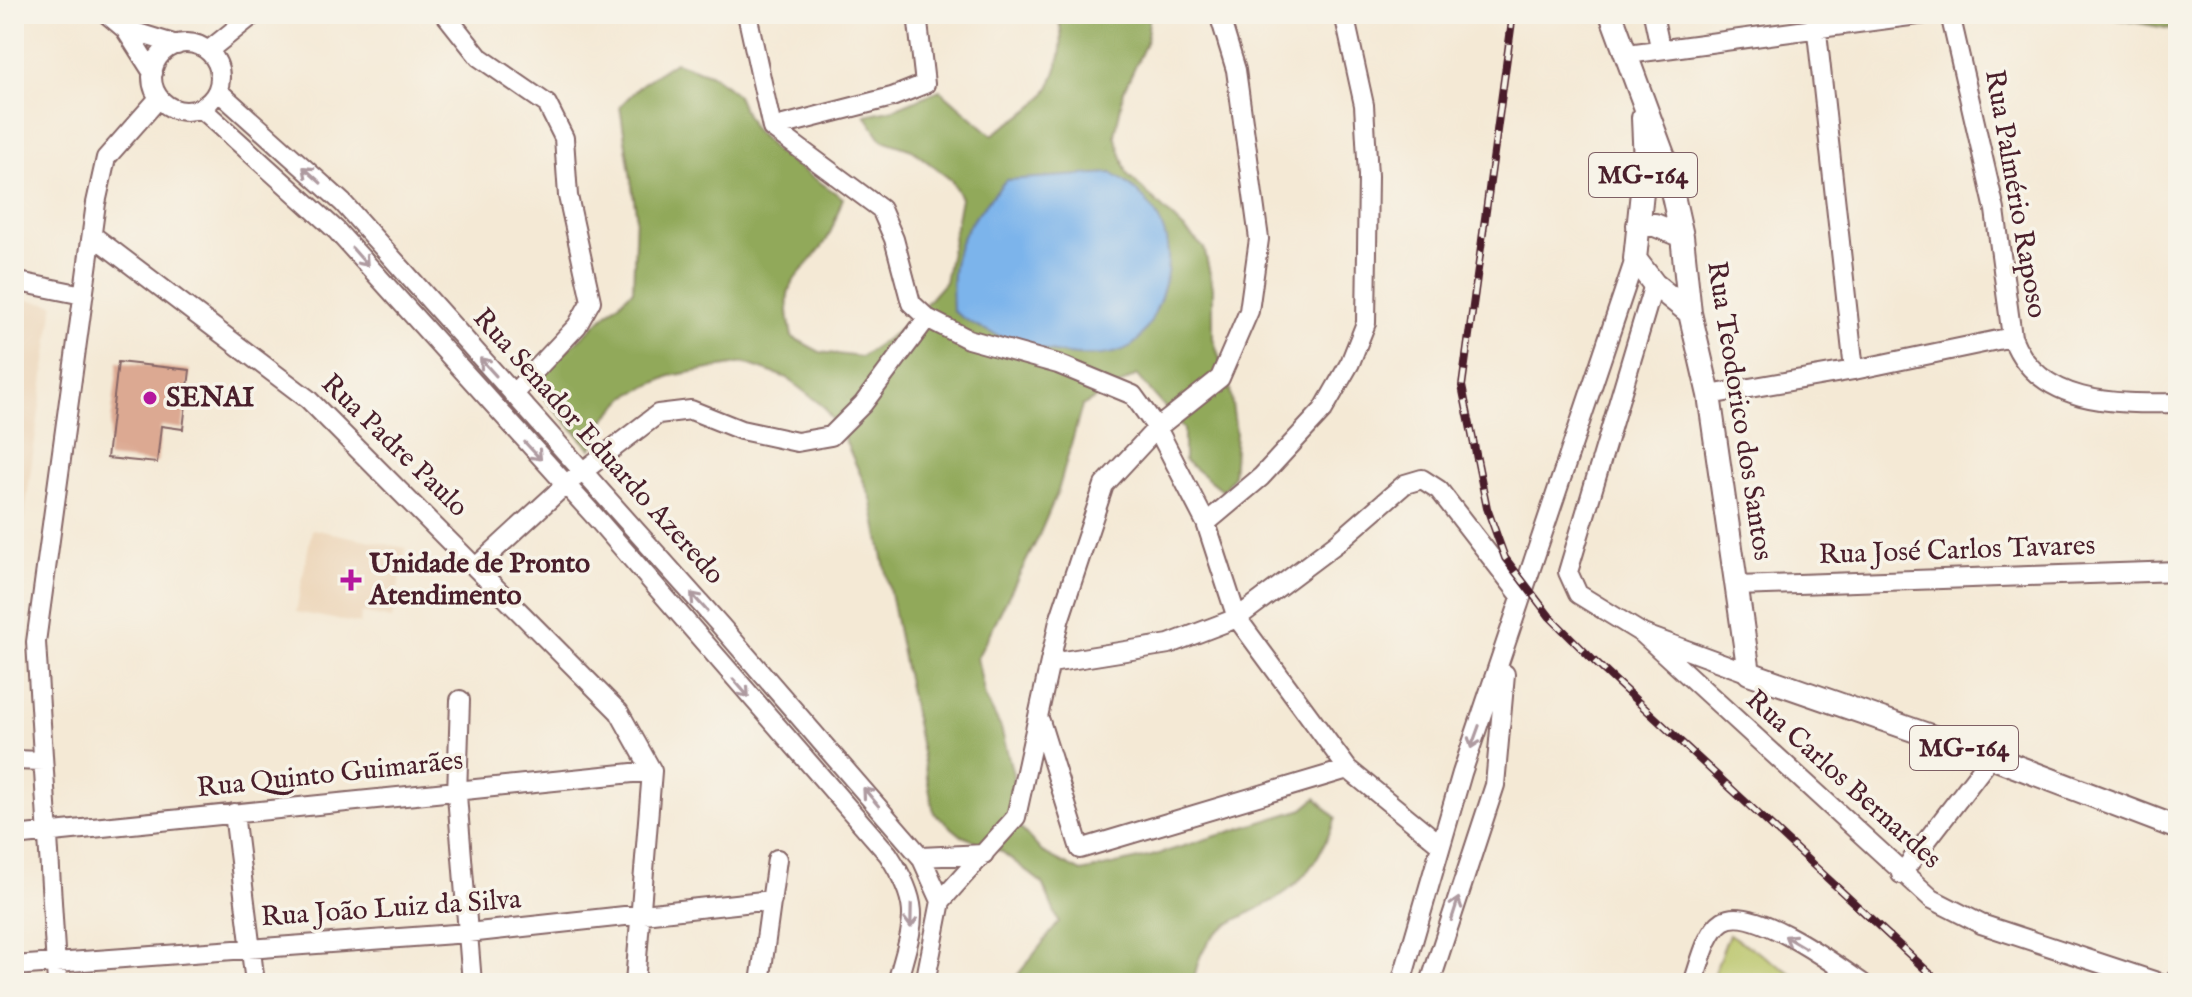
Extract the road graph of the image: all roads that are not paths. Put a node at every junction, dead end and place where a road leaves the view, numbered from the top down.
1 (107, 14) edge
2 (254, 14) edge
3 (445, 14) edge
4 (747, 14) edge
5 (917, 14) edge
6 (1219, 14) edge
7 (1344, 14) edge
8 (1611, 14) edge
9 (1653, 14) edge
10 (1925, 14) edge
11 (1950, 14) edge
12 (1815, 22) edge
13 (125, 29) junction
14 (177, 45) junction
15 (1660, 47) junction
16 (208, 51) junction
17 (1628, 54) junction
18 (153, 73) junction
19 (218, 91) junction
20 (1642, 91) junction
21 (159, 98) junction
22 (201, 108) junction
23 (772, 128) junction
24 (1638, 225) junction
25 (92, 235) junction
26 (1682, 236) junction
27 (1635, 259) junction
28 (409, 278) junction
29 (14, 281) edge
30 (1654, 284) junction
31 (393, 294) junction
32 (83, 295) junction
33 (1690, 313) junction
34 (927, 318) junction
35 (2012, 337) junction
36 (1854, 370) junction
37 (513, 394) junction
38 (1709, 395) junction
39 (2178, 403) edge
40 (1157, 428) junction
41 (583, 471) junction
42 (565, 485) junction
43 (1206, 523) junction
44 (477, 566) junction
45 (2178, 571) edge
46 (1737, 586) junction
47 (1521, 596) junction
48 (1237, 618) junction
49 (1643, 634) junction
50 (1507, 648) junction
51 (1051, 663) junction
52 (1749, 673) junction
53 (460, 700) dead end
54 (1039, 719) junction
55 (1991, 757) junction
56 (14, 760) edge
57 (43, 761) junction
58 (1348, 769) junction
59 (652, 771) junction
60 (457, 789) junction
61 (234, 813) junction
62 (2178, 828) edge
63 (48, 833) junction
64 (14, 836) edge
65 (1441, 845) junction
66 (984, 854) junction
67 (921, 857) junction
68 (777, 859) dead end
69 (1901, 874) junction
70 (772, 900) junction
71 (941, 901) junction
72 (641, 915) junction
73 (468, 933) junction
74 (252, 947) junction
75 (14, 966) edge
76 (57, 974) edge
77 (255, 983) edge
78 (472, 983) edge
79 (635, 983) edge
80 (760, 983) edge
81 (897, 983) edge
82 (925, 983) edge
83 (1401, 983) edge
84 (1430, 983) edge
85 (1693, 983) edge
86 (1862, 983) edge
87 (2160, 983) edge

1 - 13 street
2 - 16 street
3 - 37 street
4 - 23 street
5 - 23 street
6 - 40 street
7 - 43 street
8 - 17 main road, MG-164
9 - 15 street
10 - 12 street
11 - 35 street, Rua Palmério Raposo
12 - 15 street
12 - 36 street
13 - 14 street
13 - 18 street
14 - 16 street
14 - 18 street
15 - 17 street
16 - 19 street
17 - 20 main road, MG-164
18 - 21 street
19 - 22 street
28 -> 19 street, Rua Senador Eduardo Azeredo
20 - 24 main road, MG-164
20 - 26 main road, Rua Teodorico dos Santos / MG-164
21 - 22 street
21 - 25 street
22 -> 31 street, Rua Senador Eduardo Azeredo
23 - 34 street
24 - 26 main road
24 - 27 main road, MG-164
25 - 32 street
25 - 44 street, Rua Padre Paulo
26 - 33 main road, Rua Teodorico dos Santos / MG-164
27 - 30 main road
27 - 47 street
28 - 31 street
37 -> 28 street, Rua Senador Eduardo Azeredo
29 - 32 street
30 - 33 main road
30 - 49 street
31 -> 42 street, Rua Senador Eduardo Azeredo
32 - 57 street
33 - 38 main road, Rua Teodorico dos Santos / MG-164
34 - 40 street
34 - 41 street
35 - 36 street
35 - 39 street, Rua Palmério Raposo
36 - 38 street
37 - 41 street, Rua Senador Eduardo Azeredo
38 - 46 main road, Rua Teodorico dos Santos / MG-164
40 - 43 street
40 - 51 street
41 - 42 street
67 -> 41 street, Rua Senador Eduardo Azeredo
42 - 44 street
42 -> 81 street, Rua Senador Eduardo Azeredo
43 - 48 street
44 - 59 street, Rua Padre Paulo
45 - 46 street, Rua José Carlos Tavares
46 - 52 main road, Rua Teodorico dos Santos / MG-164
47 - 48 street
47 - 50 street
48 - 51 street
48 - 58 street
49 - 52 street
49 - 69 street, Rua Carlos Bernardes
50 -> 65 street
84 -> 50 street
51 - 54 street
52 - 55 main road, MG-164
53 - 60 street
54 - 58 street
54 - 66 street
55 - 62 main road, MG-164
55 - 69 street
56 - 57 street
57 - 63 street
58 - 65 street
59 - 60 street, Rua Quinto Guimarães
59 - 72 street
60 - 61 street, Rua Quinto Guimarães
60 - 73 street
61 - 63 street, Rua Quinto Guimarães
61 - 74 street
63 - 64 street, Rua Quinto Guimarães
63 - 76 street
65 - 83 street
66 - 67 street
66 - 71 street
67 - 71 street, Rua Senador Eduardo Azeredo
68 - 70 street
69 - 87 street, Rua Carlos Bernardes
70 - 72 street, Rua João Luiz da Silva
70 - 80 street
71 - 82 street
72 - 73 street, Rua João Luiz da Silva
72 - 79 street
73 - 74 street, Rua João Luiz da Silva
73 - 78 street
74 - 76 street, Rua João Luiz da Silva
74 - 77 street
75 - 76 street, Rua João Luiz da Silva
86 -> 85 street

